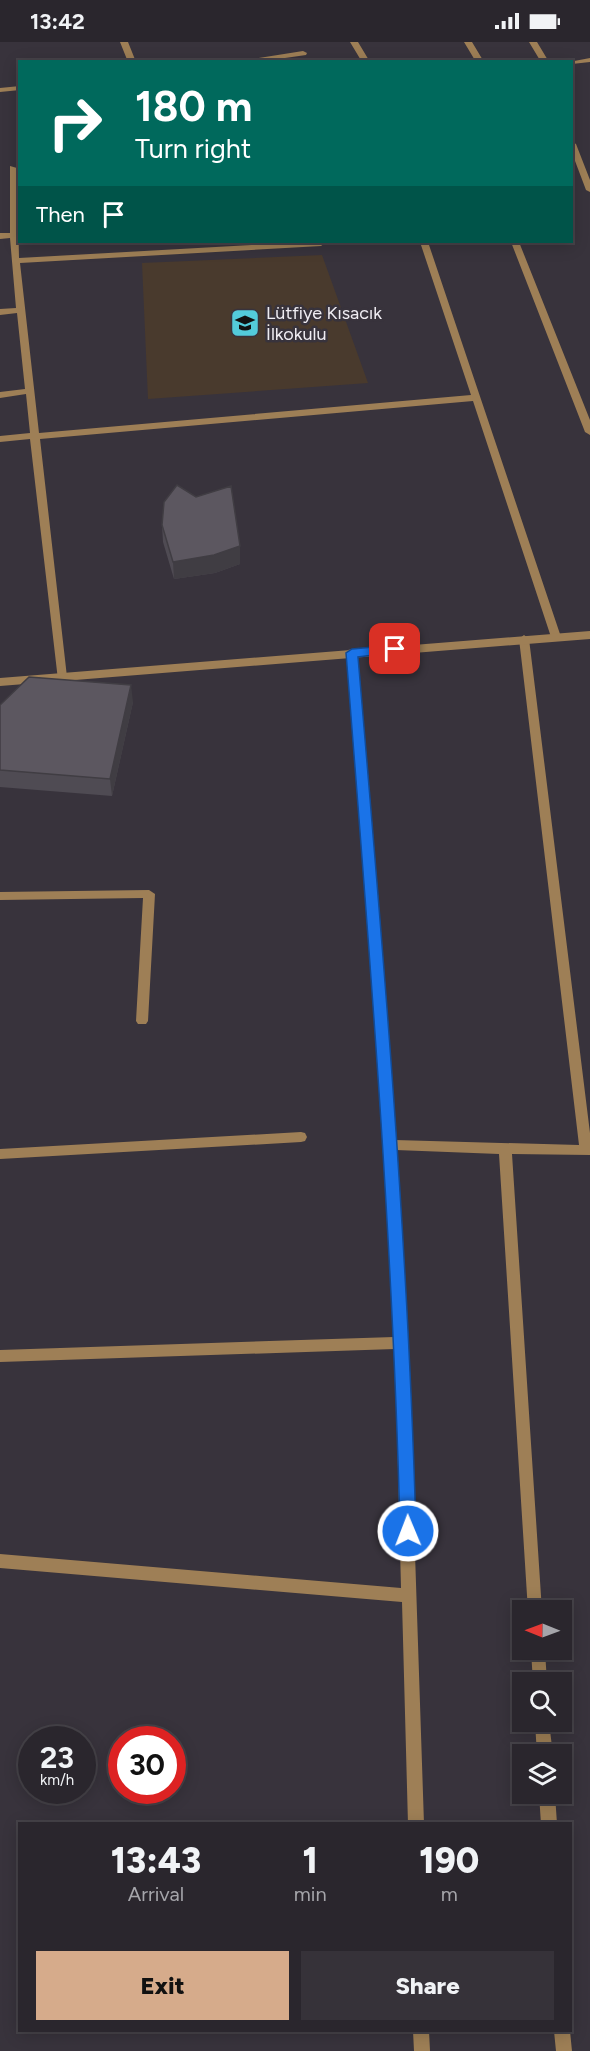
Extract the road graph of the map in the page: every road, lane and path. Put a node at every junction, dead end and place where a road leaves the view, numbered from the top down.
1 (124, 42) edge
2 (354, 42) edge
3 (468, 42) edge
4 (533, 42) edge
5 (303, 53) dead end
6 (131, 60) edge
7 (252, 60) edge
8 (365, 60) edge
9 (479, 60) edge
10 (544, 60) edge
11 (590, 60) edge
12 (573, 62) edge
13 (18, 88) edge
14 (0, 90) edge
15 (573, 147) edge
16 (16, 168) edge
17 (0, 169) edge
18 (590, 190) edge
19 (15, 235) junction
20 (0, 236) edge
21 (321, 243) edge
22 (424, 243) edge
23 (515, 243) edge
24 (15, 261) junction
25 (21, 310) junction
26 (0, 312) edge
27 (30, 391) junction
28 (0, 395) edge
29 (474, 398) junction
30 (590, 432) edge
31 (35, 438) junction
32 (0, 439) edge
33 (590, 635) edge
34 (556, 637) junction
35 (524, 639) junction
36 (352, 653) junction
37 (62, 677) junction
38 (0, 682) edge
39 (0, 896) edge
40 (142, 1021) dead end
41 (301, 1137) dead end
42 (389, 1144) junction
43 (505, 1149) junction
44 (0, 1154) edge
45 (401, 1343) junction
46 (0, 1356) edge
47 (0, 1561) edge
48 (410, 1596) junction
49 (534, 1600) edge
50 (548, 1804) edge
51 (416, 1822) edge
52 (549, 1822) edge
53 (421, 2032) edge
54 (562, 2032) edge
55 (422, 2051) edge
56 (564, 2051) edge

1 - 6 street
2 - 8 street
3 - 9 street
4 - 10 street
5 - 7 street
11 - 12 street
13 - 14 street
15 - 18 street
16 - 17 street
16 - 19 street
19 - 20 street
19 - 24 street
21 - 24 street
22 - 29 street
23 - 30 street
24 - 25 street
25 - 26 street
25 - 27 street
27 - 28 street
27 - 31 street
29 - 31 street
29 - 34 street
31 - 32 street
31 - 37 street
33 - 34 street
34 - 35 street
35 - 36 street
35 - 43 street
36 - 37 street
36 - 42 street
37 - 38 street
39 - 40 street
41 - 44 street
42 - 43 street
42 - 45 street
43 - 49 street
45 - 46 street
45 - 48 street
47 - 48 street
48 - 51 street
50 - 52 street
53 - 55 street
54 - 56 street

